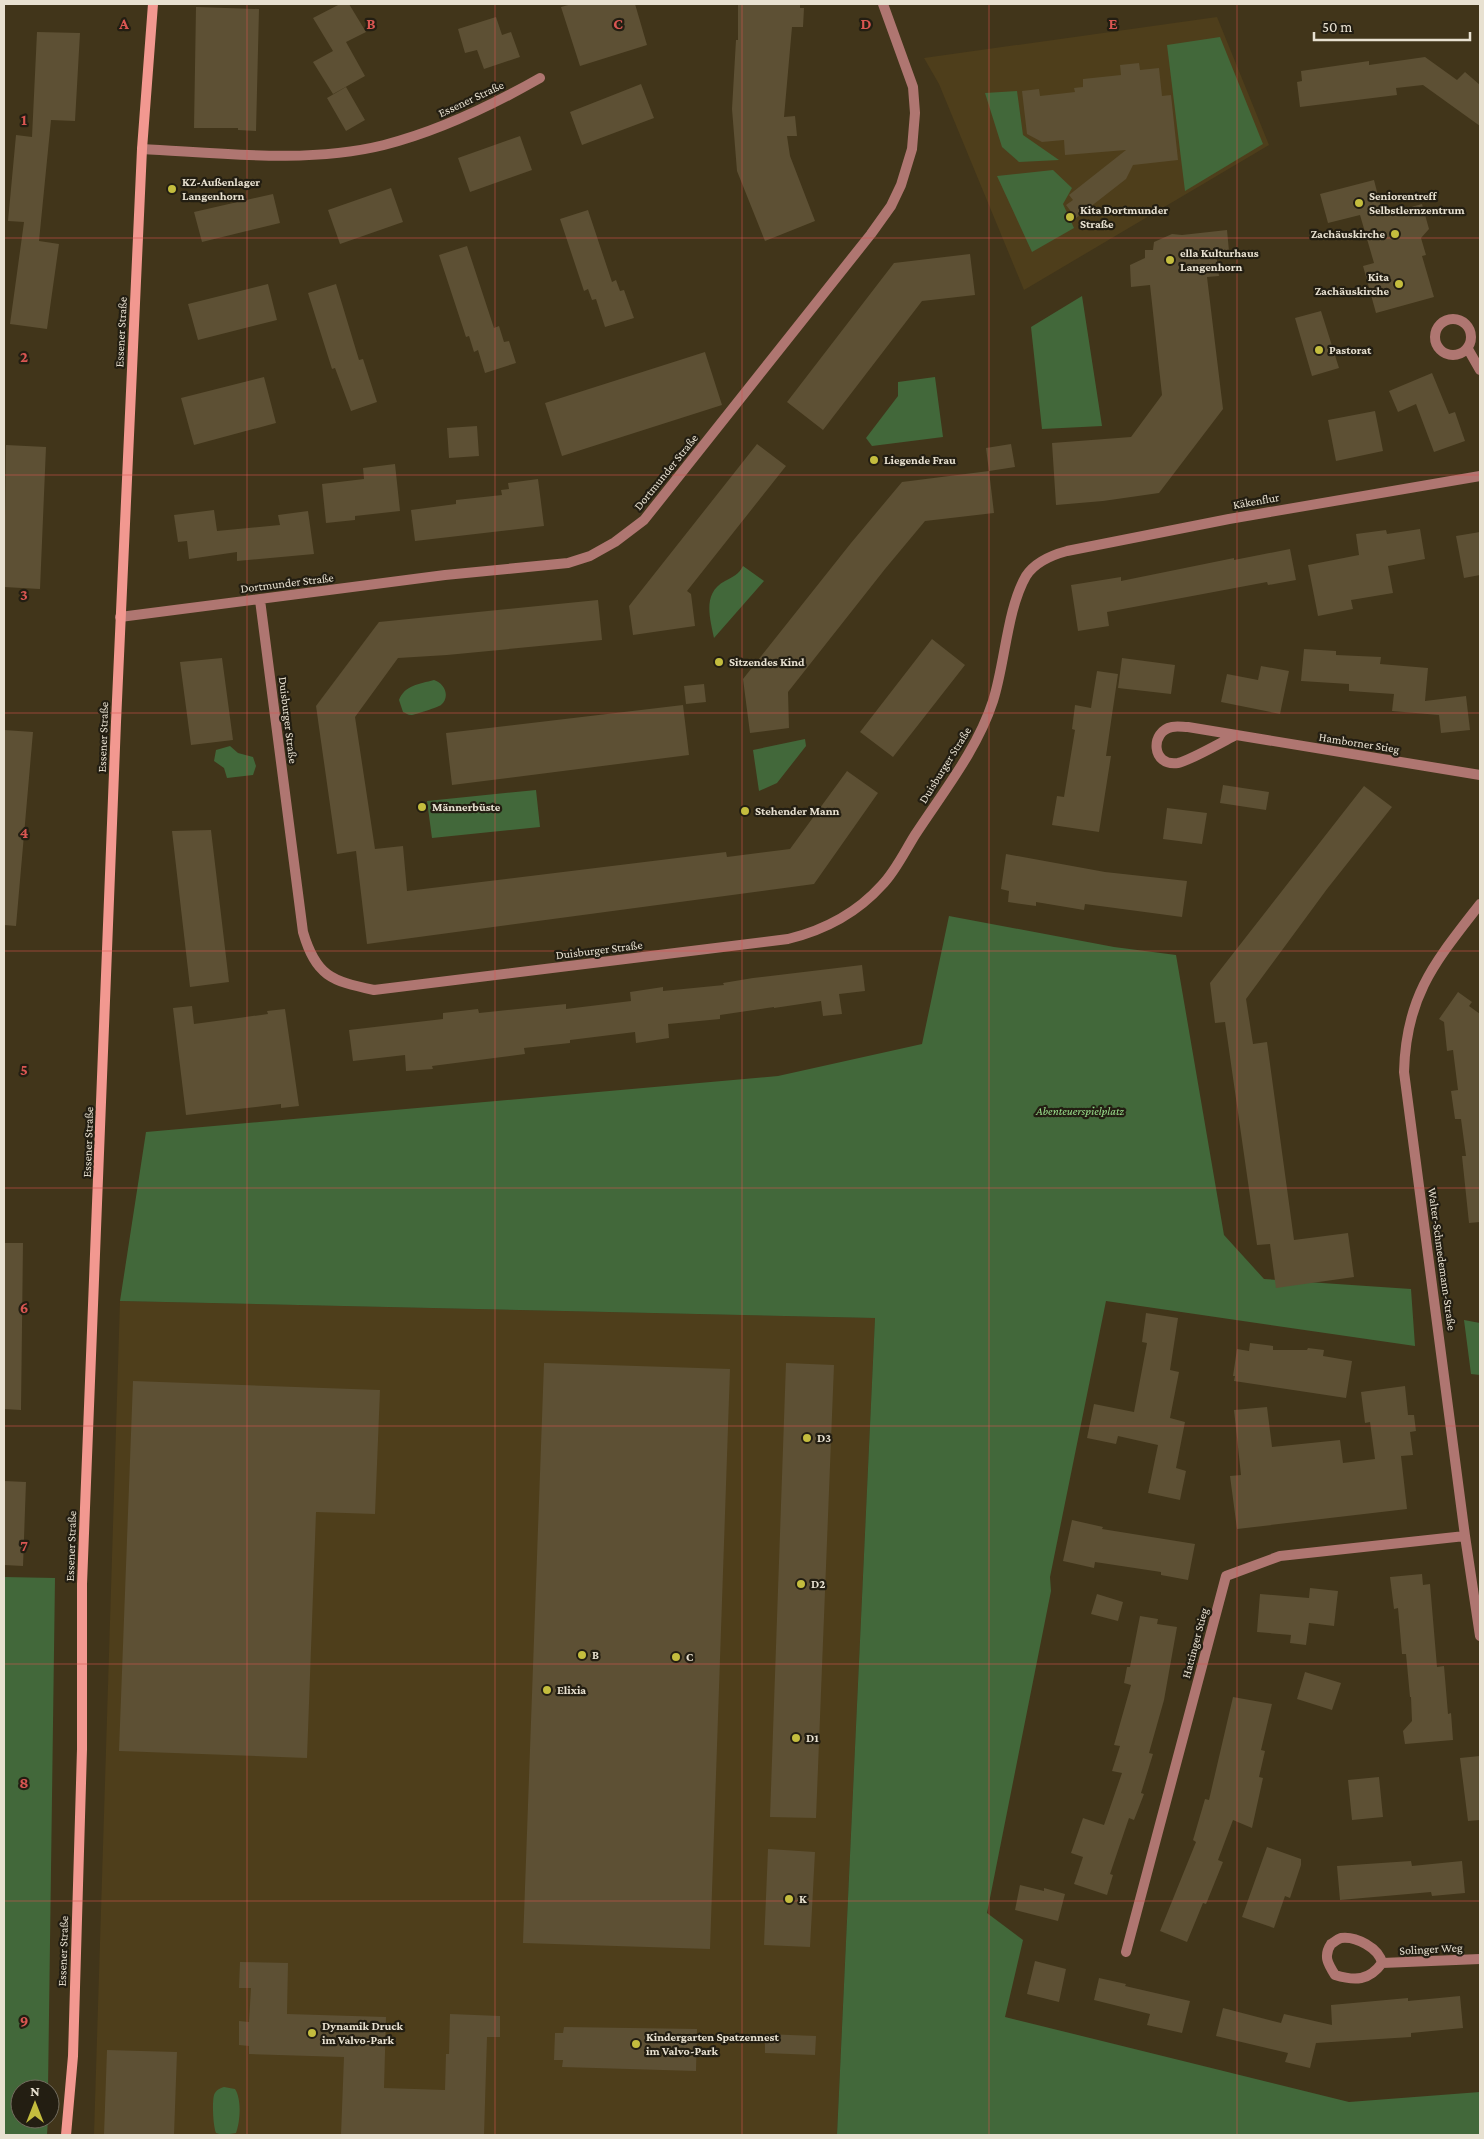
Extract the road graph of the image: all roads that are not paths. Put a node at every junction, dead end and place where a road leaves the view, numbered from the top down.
1 (153, 4) edge
2 (884, 4) edge
3 (540, 78) dead end
4 (142, 149) junction
5 (1468, 349) dead end
6 (1480, 370) edge
7 (1480, 476) edge
8 (1039, 563) joint
9 (260, 600) junction
10 (120, 617) junction
11 (1234, 736) junction
12 (1480, 775) edge
13 (1480, 904) edge
14 (1465, 1536) junction
15 (1480, 1636) edge
16 (1126, 1952) dead end
17 (1480, 1959) edge
18 (1382, 1963) junction
19 (66, 2135) edge

1 - 4 street, Essener Straße
2 - 9 street, Dortmunder Straße
3 - 4 street, Essener Straße
4 - 10 street, Essener Straße
5 - 6 street
7 - 8 street, Käkenflur
8 - 9 street, Duisburger Straße
9 - 10 street, Dortmunder Straße
10 - 19 street, Essener Straße
11 - 11 street, Hamborner Stieg
11 - 12 street, Hamborner Stieg
13 - 14 street, Walter-Schmedemann-Straße
14 - 15 street, Walter-Schmedemann-Straße
14 - 16 street, Hattinger Stieg
17 - 18 street, Solinger Weg
18 - 18 street, Solinger Weg

